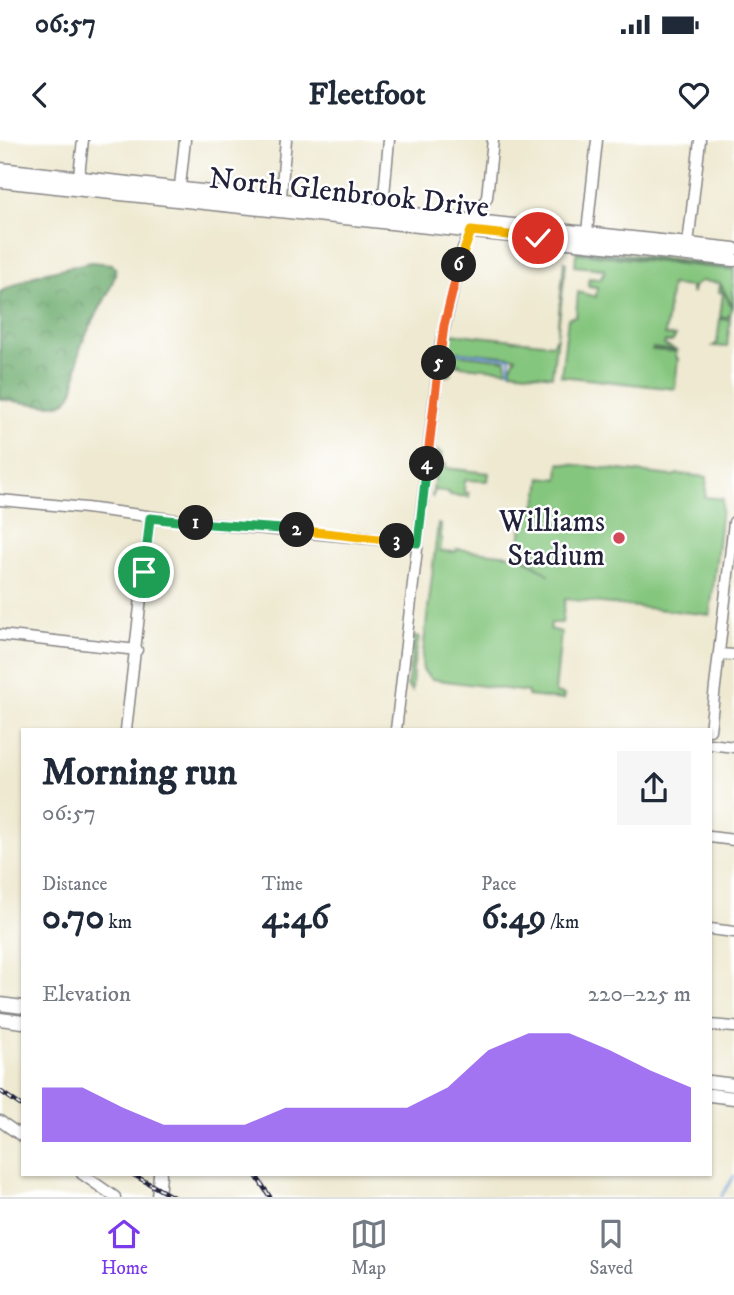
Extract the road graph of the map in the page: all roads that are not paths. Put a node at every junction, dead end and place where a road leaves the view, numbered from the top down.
1 (83, 140) edge
2 (185, 140) edge
3 (286, 140) edge
4 (389, 140) edge
5 (493, 140) edge
6 (597, 140) edge
7 (700, 140) edge
8 (0, 169) edge
9 (0, 181) edge
10 (78, 184) junction
11 (179, 195) junction
12 (280, 206) junction
13 (382, 217) junction
14 (474, 226) junction
15 (586, 238) junction
16 (734, 249) edge
17 (688, 250) junction
18 (734, 261) edge
19 (0, 500) edge
20 (150, 518) junction
21 (734, 522) edge
22 (418, 543) junction
23 (732, 565) edge
24 (0, 635) edge
25 (137, 650) junction
26 (719, 654) junction
27 (734, 655) edge
28 (126, 728) edge
29 (396, 728) edge
30 (710, 728) edge
31 (712, 744) edge
32 (734, 747) edge
33 (712, 837) edge
34 (734, 840) edge
35 (712, 929) edge
36 (734, 932) edge
37 (0, 1004) edge
38 (21, 1007) edge
39 (0, 1019) edge
40 (21, 1022) edge
41 (712, 1024) edge
42 (734, 1027) edge
43 (712, 1082) edge
44 (734, 1085) edge
45 (0, 1121) edge
46 (21, 1136) edge
47 (85, 1176) edge
48 (160, 1176) edge
49 (115, 1197) edge
50 (158, 1197) edge

1 - 10 street
2 - 11 street
3 - 12 street
4 - 13 street
5 - 14 street
6 - 15 street
7 - 17 street
8 - 10 main road, North Glenbrook Drive
9 - 10 main road, North Glenbrook Drive
10 - 11 main road, North Glenbrook Drive
11 - 12 main road, North Glenbrook Drive
12 - 13 main road, North Glenbrook Drive
13 - 14 main road, North Glenbrook Drive
14 - 15 main road, North Glenbrook Drive
14 - 22 street
15 - 17 main road, North Glenbrook Drive
16 - 17 main road, North Glenbrook Drive
17 - 18 main road, North Glenbrook Drive
19 - 20 street
20 - 22 street
20 - 25 street
21 - 23 street
22 - 29 street
23 - 26 street
24 - 25 street
25 - 28 street
26 - 27 street
26 - 30 street
31 - 32 street
33 - 34 street
35 - 36 street
37 - 38 main road
39 - 40 main road
41 - 42 street
43 - 44 main road
45 - 46 street
47 - 49 street
48 - 50 main road

